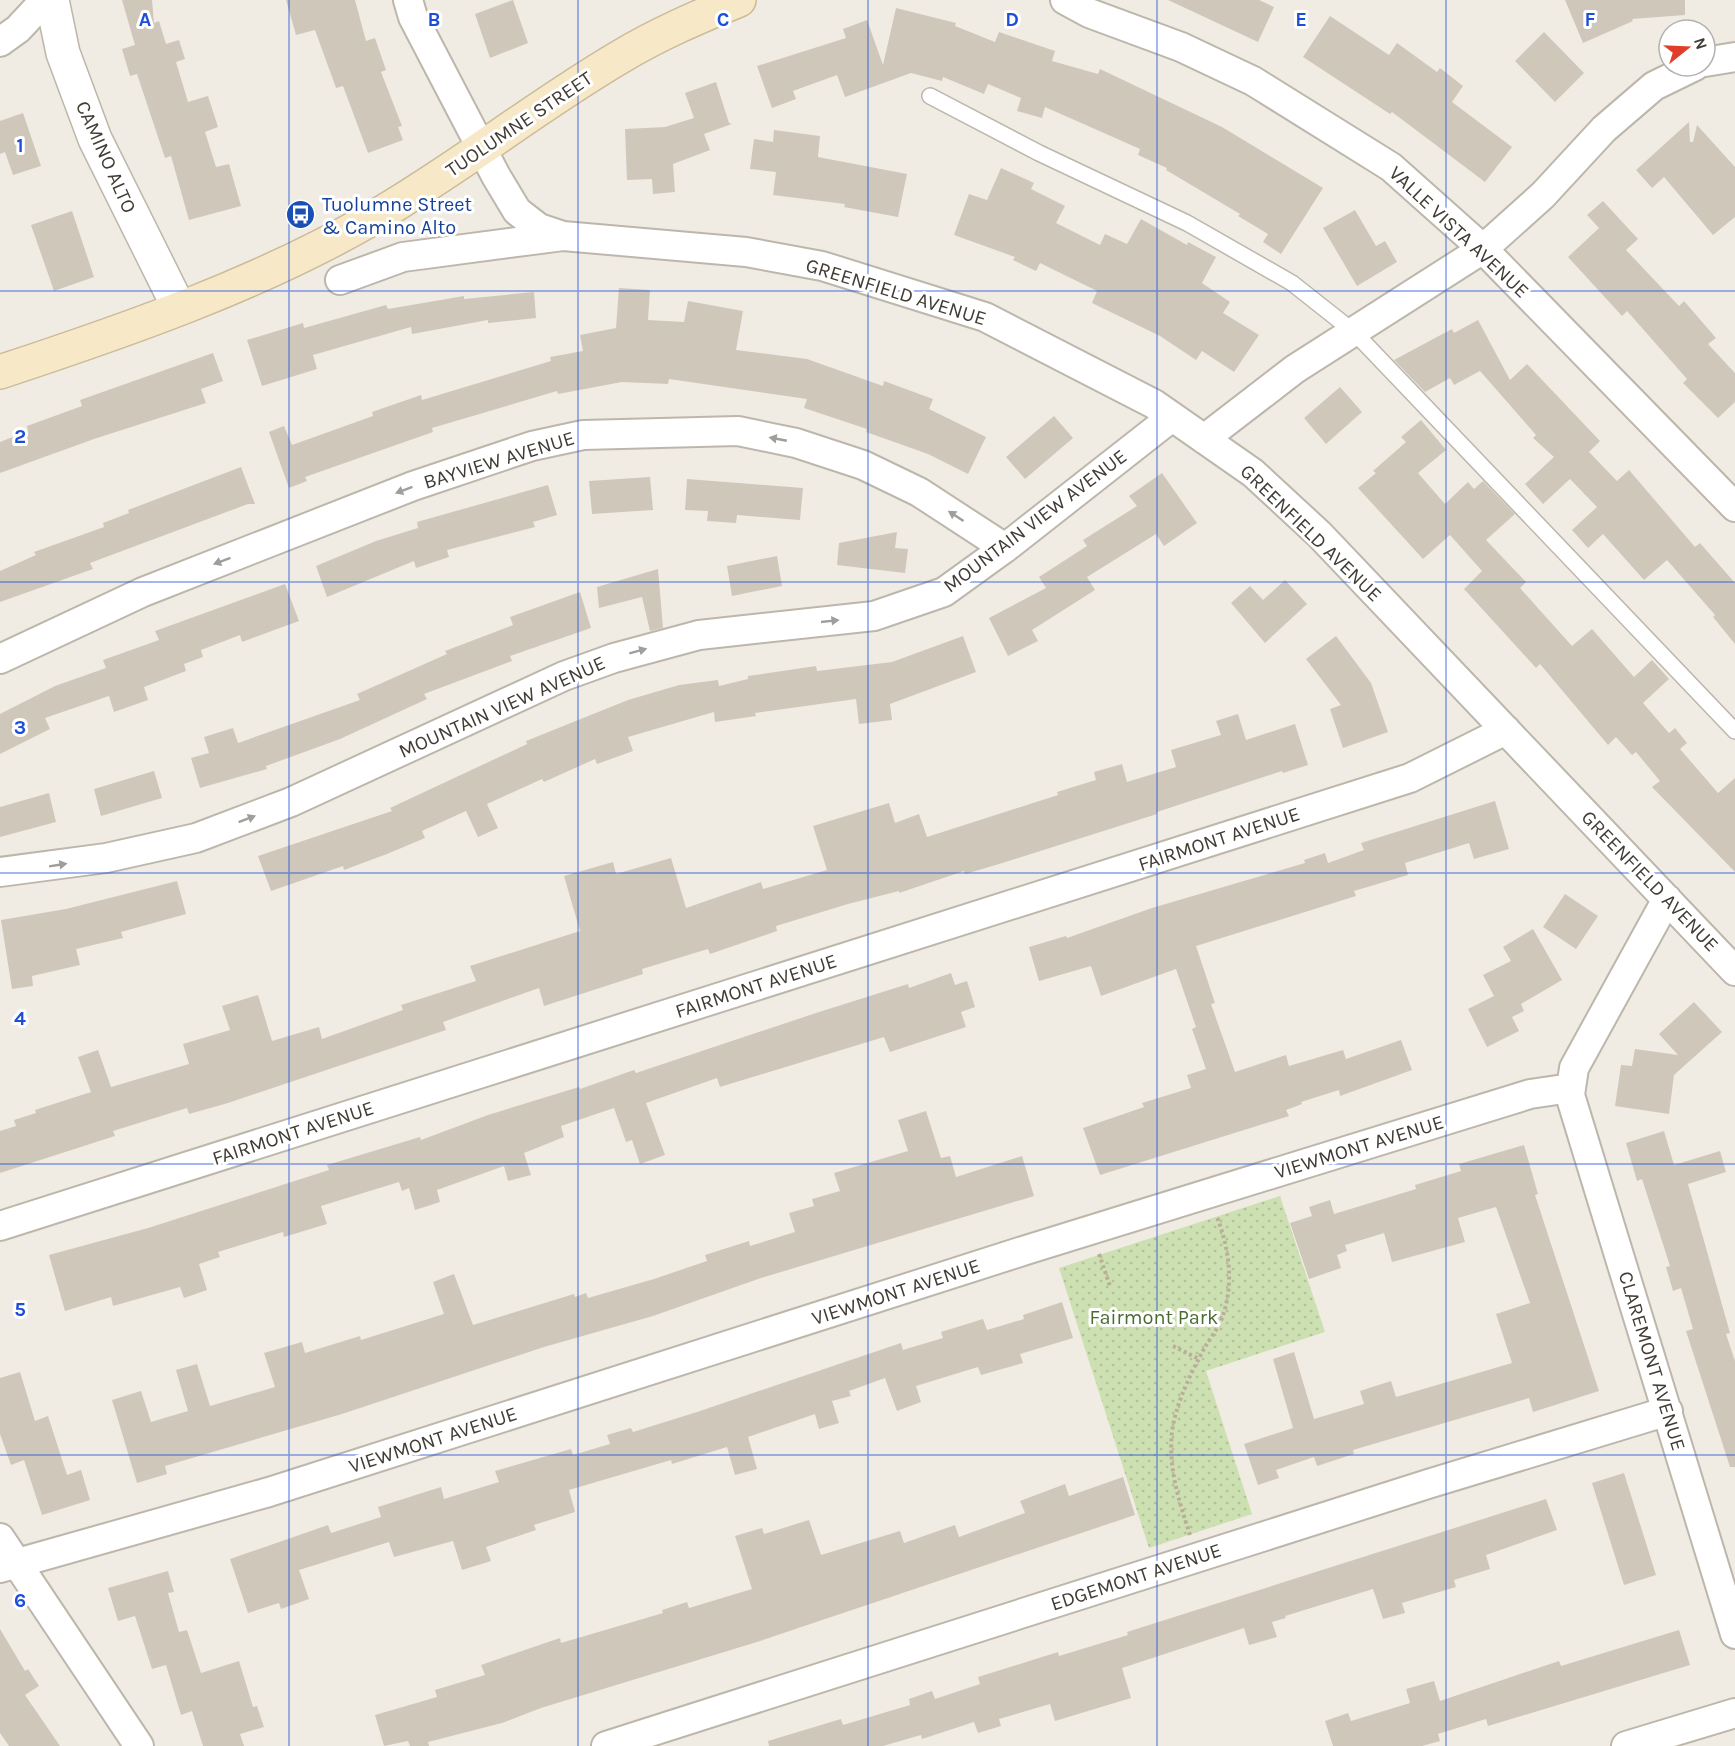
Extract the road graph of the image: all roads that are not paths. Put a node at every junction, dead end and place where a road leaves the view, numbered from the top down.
1 (45, 0) edge
2 (52, 0) edge
3 (408, 0) edge
4 (739, 0) edge
5 (1065, 0) edge
6 (0, 42) edge
7 (1735, 57) edge
8 (1717, 60) edge
9 (1670, 78) edge
10 (930, 96) dead end
11 (482, 148) junction
12 (563, 236) junction
13 (1483, 249) junction
14 (340, 280) dead end
15 (179, 308) junction
16 (1354, 332) junction
17 (0, 372) edge
18 (1172, 417) junction
19 (1204, 439) junction
20 (1735, 507) edge
21 (1005, 548) junction
22 (0, 658) edge
23 (1506, 730) junction
24 (1735, 731) edge
25 (0, 872) edge
26 (1667, 899) junction
27 (1735, 971) edge
28 (1571, 1088) junction
29 (0, 1226) edge
30 (1668, 1411) junction
31 (0, 1538) edge
32 (9, 1566) edge
33 (1735, 1634) edge
34 (1735, 1713) edge
35 (139, 1746) edge
36 (606, 1746) edge
37 (1626, 1746) edge

1 - 6 street
2 - 15 street, CAMINO ALTO
3 - 11 street, GREENFIELD AVENUE
4 - 11 main road, TUOLUMNE STREET
5 - 13 street, VALLE VISTA AVENUE
7 - 8 street
9 - 13 street
10 - 16 lane
11 - 12 street, GREENFIELD AVENUE
11 - 15 main road, TUOLUMNE STREET
12 - 14 street, GREENFIELD AVENUE
12 - 18 street, GREENFIELD AVENUE
13 - 16 street
13 - 20 street, VALLE VISTA AVENUE
15 - 17 main road, TUOLUMNE STREET
16 - 19 street
16 - 24 lane
18 - 19 street, GREENFIELD AVENUE
18 - 21 street, MOUNTAIN VIEW AVENUE
19 - 23 street, GREENFIELD AVENUE
21 -> 22 street, BAYVIEW AVENUE
25 -> 21 street, MOUNTAIN VIEW AVENUE
23 - 26 street, GREENFIELD AVENUE
23 - 29 street, FAIRMONT AVENUE
26 - 27 street, GREENFIELD AVENUE
26 - 28 street
28 - 30 street, CLAREMONT AVENUE
28 - 32 street, VIEWMONT AVENUE
30 - 33 street, CLAREMONT AVENUE
30 - 36 street, EDGEMONT AVENUE
31 - 32 street
32 - 35 street
34 - 37 street

